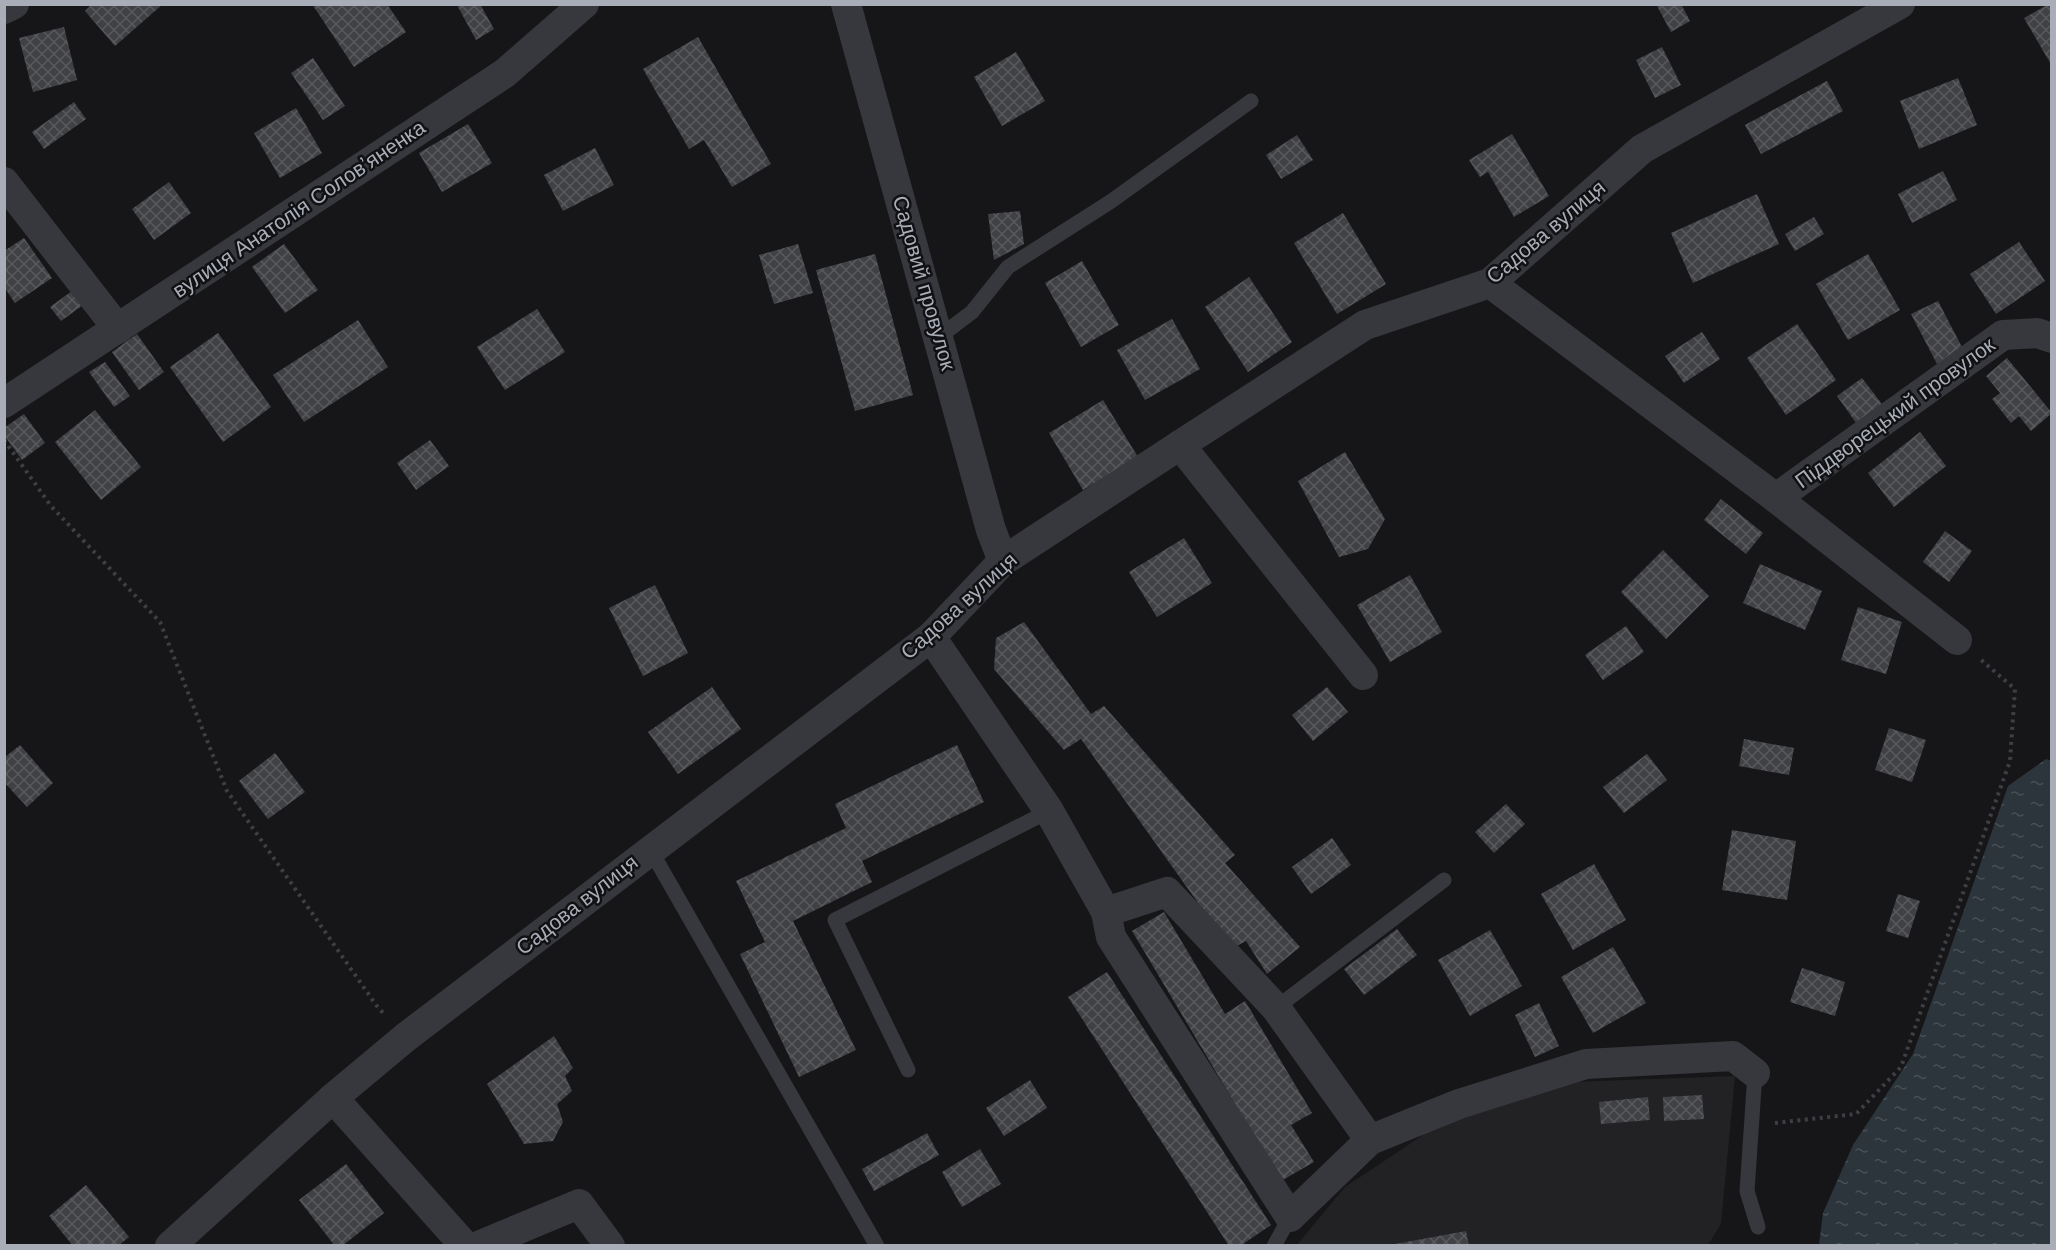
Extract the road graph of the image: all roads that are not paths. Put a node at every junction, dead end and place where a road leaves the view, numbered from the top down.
1 (14, 4) edge
2 (584, 4) edge
3 (846, 4) edge
4 (1900, 4) edge
5 (4, 9) edge
6 (1251, 101) dead end
7 (4, 182) edge
8 (1490, 283) junction
9 (118, 330) junction
10 (939, 337) junction
11 (2052, 338) edge
12 (4, 403) edge
13 (1180, 445) junction
14 (1776, 498) junction
15 (1003, 561) junction
16 (931, 637) junction
17 (1957, 640) road end
18 (1363, 675) dead end
19 (1049, 811) junction
20 (650, 849) junction
21 (1444, 880) dead end
22 (1106, 912) junction
23 (1276, 1008) junction
24 (908, 1070) dead end
25 (1755, 1073) joint
26 (333, 1098) junction
27 (1370, 1140) junction
28 (1290, 1217) junction
29 (1758, 1227) dead end
30 (170, 1245) edge
31 (465, 1245) edge
32 (478, 1245) edge
33 (610, 1245) edge
34 (877, 1245) edge
35 (1274, 1245) edge

1 - 5 street
2 - 9 street, вулиця Анатолія Соловʼяненка
3 - 10 street, Садовий провулок
4 - 8 street, Садова вулиця
6 - 10 lane
7 - 9 street
8 - 13 street, Садова вулиця
8 - 14 street
9 - 12 street, вулиця Анатолія Соловʼяненка
10 - 15 street, Садовий провулок
11 - 14 street, Піддворецький провулок
13 - 15 street, Садова вулиця
13 - 18 street
14 - 17 street
15 - 16 street, Садова вулиця
16 - 19 street
16 - 20 street, Садова вулиця
19 - 22 street
19 - 24 lane
20 - 26 street, Садова вулиця
20 - 34 lane
21 - 23 lane
22 - 23 street
22 - 28 street
23 - 27 street
25 - 27 street
25 - 29 lane
26 - 30 street, Садова вулиця
26 - 31 street
27 - 28 street
28 - 35 lane
32 - 33 street

